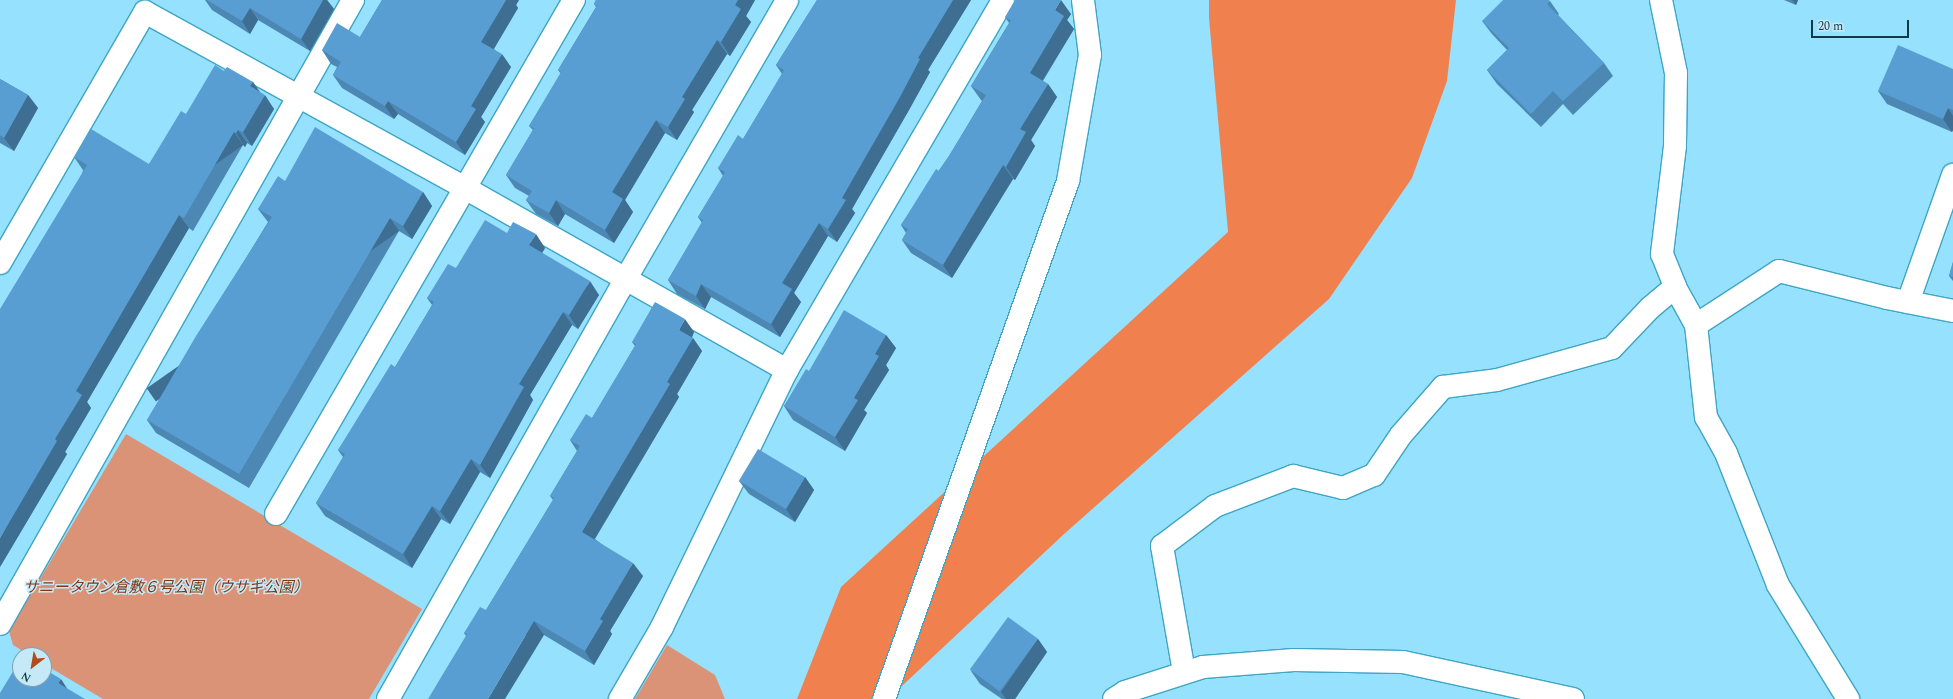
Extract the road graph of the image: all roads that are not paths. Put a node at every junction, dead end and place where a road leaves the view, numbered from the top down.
1 (354, 0) edge
2 (574, 0) edge
3 (787, 0) edge
4 (1003, 0) edge
5 (1083, 0) edge
6 (1662, 0) edge
7 (299, 96) junction
8 (1953, 175) edge
9 (465, 188) junction
10 (0, 263) edge
11 (625, 280) junction
12 (1674, 287) junction
13 (1908, 302) junction
14 (1953, 311) edge
15 (1696, 325) junction
16 (787, 370) junction
17 (276, 514) dead end
18 (0, 624) edge
19 (1184, 672) junction
20 (388, 699) edge
21 (620, 699) edge
22 (884, 699) edge
23 (1114, 699) edge
24 (1572, 699) edge
25 (1848, 699) edge

1 - 7 street
2 - 9 street
3 - 11 street
4 - 16 street
5 - 22 street
6 - 12 street
7 - 9 street
7 - 10 street
7 - 18 street
8 - 13 street
9 - 11 street
9 - 17 street
11 - 16 street
11 - 20 street
12 - 15 street
12 - 19 street
13 - 14 street
13 - 15 street
15 - 25 street
16 - 21 street
19 - 23 street
19 - 24 street

